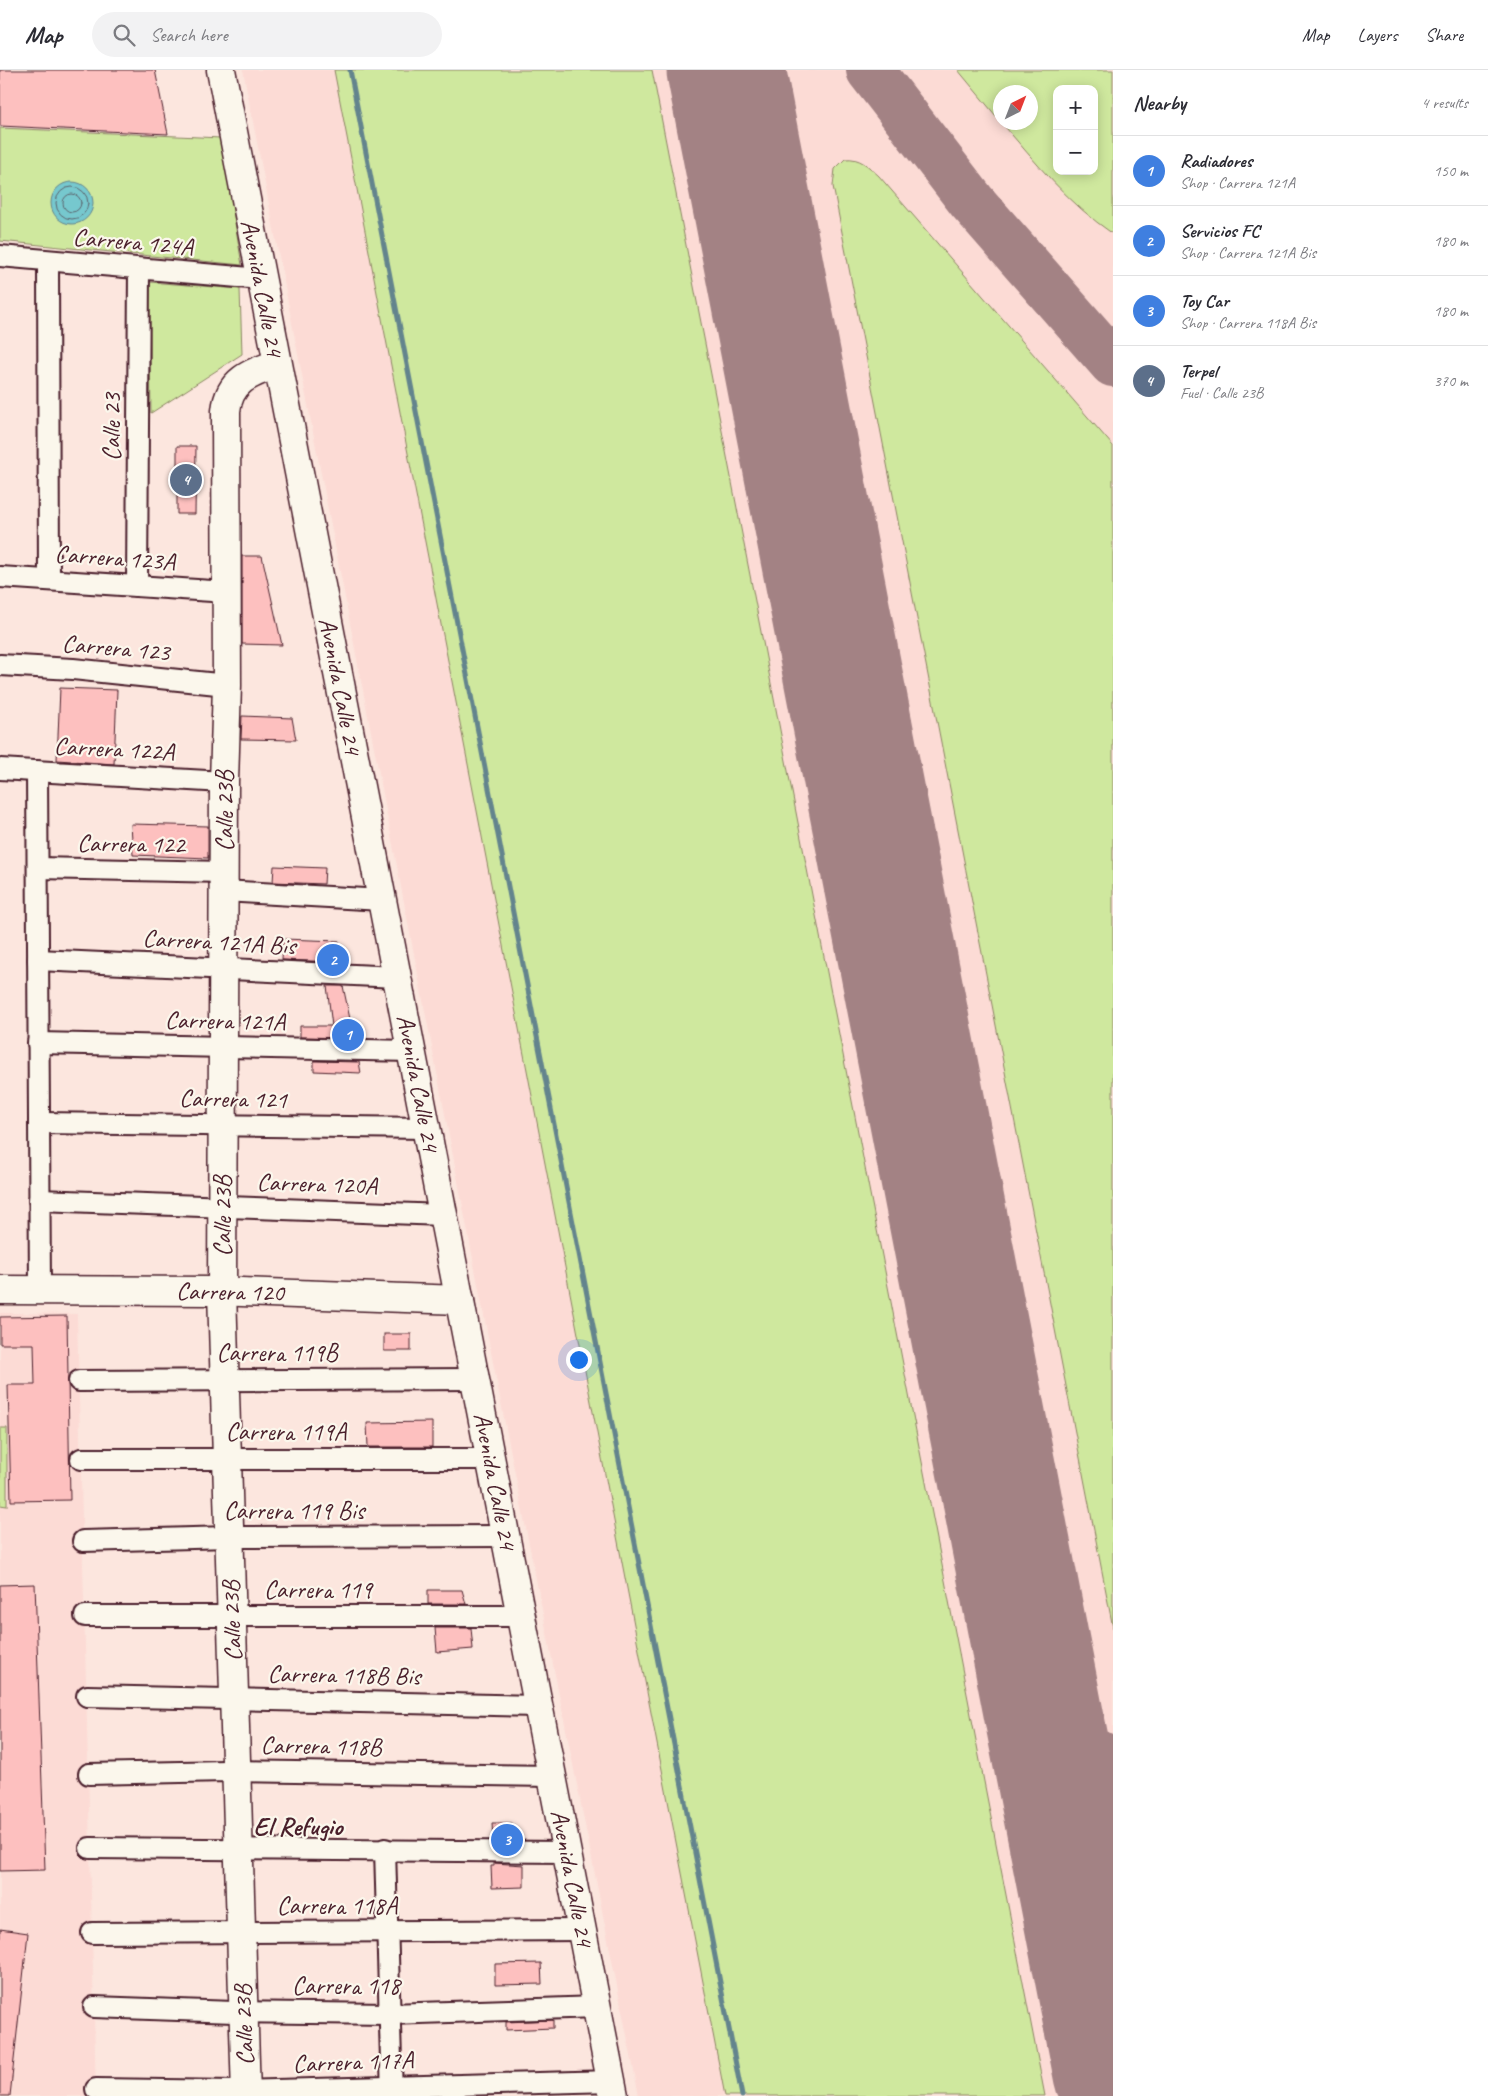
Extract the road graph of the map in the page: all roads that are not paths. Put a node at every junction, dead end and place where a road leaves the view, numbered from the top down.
1 (221, 70) edge
2 (0, 256) edge
3 (48, 260) junction
4 (139, 268) junction
5 (261, 280) junction
6 (277, 364) junction
7 (0, 577) edge
8 (49, 580) junction
9 (137, 586) junction
10 (227, 592) junction
11 (0, 665) edge
12 (227, 684) junction
13 (0, 769) edge
14 (37, 771) junction
15 (224, 782) junction
16 (38, 868) junction
17 (224, 882) junction
18 (382, 900) junction
19 (38, 960) junction
20 (224, 969) junction
21 (397, 977) junction
22 (38, 1043) junction
23 (223, 1047) junction
24 (411, 1051) junction
25 (39, 1123) junction
26 (223, 1126) junction
27 (427, 1128) junction
28 (39, 1200) junction
29 (223, 1207) junction
30 (443, 1215) junction
31 (0, 1290) edge
32 (40, 1290) junction
33 (222, 1291) junction
34 (460, 1300) junction
35 (225, 1379) junction
36 (475, 1379) junction
37 (79, 1381) dead end
38 (227, 1458) junction
39 (81, 1459) dead end
40 (491, 1459) junction
41 (506, 1536) junction
42 (230, 1537) junction
43 (83, 1541) dead end
44 (85, 1616) dead end
45 (521, 1616) junction
46 (232, 1617) junction
47 (87, 1696) dead end
48 (234, 1698) junction
49 (539, 1706) junction
50 (237, 1772) junction
51 (89, 1774) dead end
52 (552, 1776) junction
53 (90, 1848) dead end
54 (239, 1848) junction
55 (385, 1849) junction
56 (567, 1852) junction
57 (582, 1930) junction
58 (241, 1932) junction
59 (388, 1932) junction
60 (92, 1933) dead end
61 (94, 2006) dead end
62 (597, 2007) junction
63 (244, 2012) junction
64 (390, 2014) junction
65 (96, 2089) dead end
66 (613, 2089) edge
67 (392, 2092) edge
68 (246, 2094) edge

1 - 5 street, Avenida Calle 24
2 - 3 street, Carrera 124A
3 - 4 street, Carrera 124A
3 - 8 street
4 - 5 street, Carrera 124A
4 - 9 street, Calle 23
5 - 6 street, Avenida Calle 24
6 - 10 street, Calle 23B
6 - 18 street, Avenida Calle 24
7 - 8 street, Carrera 123A
8 - 9 street, Carrera 123A
9 - 10 street, Carrera 123A
10 - 12 street, Calle 23B
11 - 12 street, Carrera 123
12 - 15 street, Calle 23B
13 - 14 street, Carrera 122A
14 - 15 street, Carrera 122A
14 - 16 street
15 - 17 street, Calle 23B
16 - 17 street, Carrera 122
16 - 19 street
17 - 18 street, Carrera 122
17 - 20 street, Calle 23B
18 - 21 street, Avenida Calle 24
19 - 20 street, Carrera 121A Bis
19 - 22 street
20 - 21 street, Carrera 121A Bis
20 - 23 street, Calle 23B
21 - 24 street, Avenida Calle 24
22 - 23 street, Carrera 121A
22 - 25 street
23 - 24 street, Carrera 121A
23 - 26 street, Calle 23B
24 - 27 street, Avenida Calle 24
25 - 26 street, Carrera 121
25 - 28 street
26 - 27 street, Carrera 121
26 - 29 street, Calle 23B
27 - 30 street, Avenida Calle 24
28 - 29 street, Carrera 120A
28 - 32 street
29 - 30 street, Carrera 120A
29 - 33 street, Calle 23B
30 - 34 street, Avenida Calle 24
31 - 32 street, Carrera 120
32 - 33 street, Carrera 120
33 - 34 street, Carrera 120
33 - 35 street, Calle 23B
34 - 36 street, Avenida Calle 24
35 - 36 street, Carrera 119B
35 - 37 street, Carrera 119B
35 - 38 street, Calle 23B
36 - 40 street, Avenida Calle 24
38 - 39 street, Carrera 119A
38 - 40 street, Carrera 119A
38 - 42 street, Calle 23B
40 - 41 street, Avenida Calle 24
41 - 42 street, Carrera 119 Bis
41 - 45 street, Avenida Calle 24
42 - 43 street, Carrera 119 Bis
42 - 46 street, Calle 23B
44 - 46 street, Carrera 119
45 - 46 street, Carrera 119
45 - 49 street, Avenida Calle 24
46 - 48 street, Calle 23B
47 - 48 street, Carrera 118B Bis
48 - 49 street, Carrera 118B Bis
48 - 50 street, Calle 23B
49 - 52 street, Avenida Calle 24
50 - 51 street, Carrera 118B
50 - 52 street, Carrera 118B
50 - 54 street, Calle 23B
52 - 56 street, Avenida Calle 24
53 - 54 street
54 - 55 street
54 - 58 street, Calle 23B
55 - 56 street
55 - 59 street
56 - 57 street, Avenida Calle 24
57 - 59 street, Carrera 118A
57 - 62 street, Avenida Calle 24
58 - 59 street, Carrera 118A
58 - 60 street, Carrera 118A
58 - 63 street, Calle 23B
59 - 64 street
61 - 63 street, Carrera 118
62 - 64 street, Carrera 118
62 - 66 street, Avenida Calle 24
63 - 64 street, Carrera 118
63 - 68 street, Calle 23B
64 - 67 street
65 - 68 street, Carrera 117A
66 - 67 street, Carrera 117A
67 - 68 street, Carrera 117A

